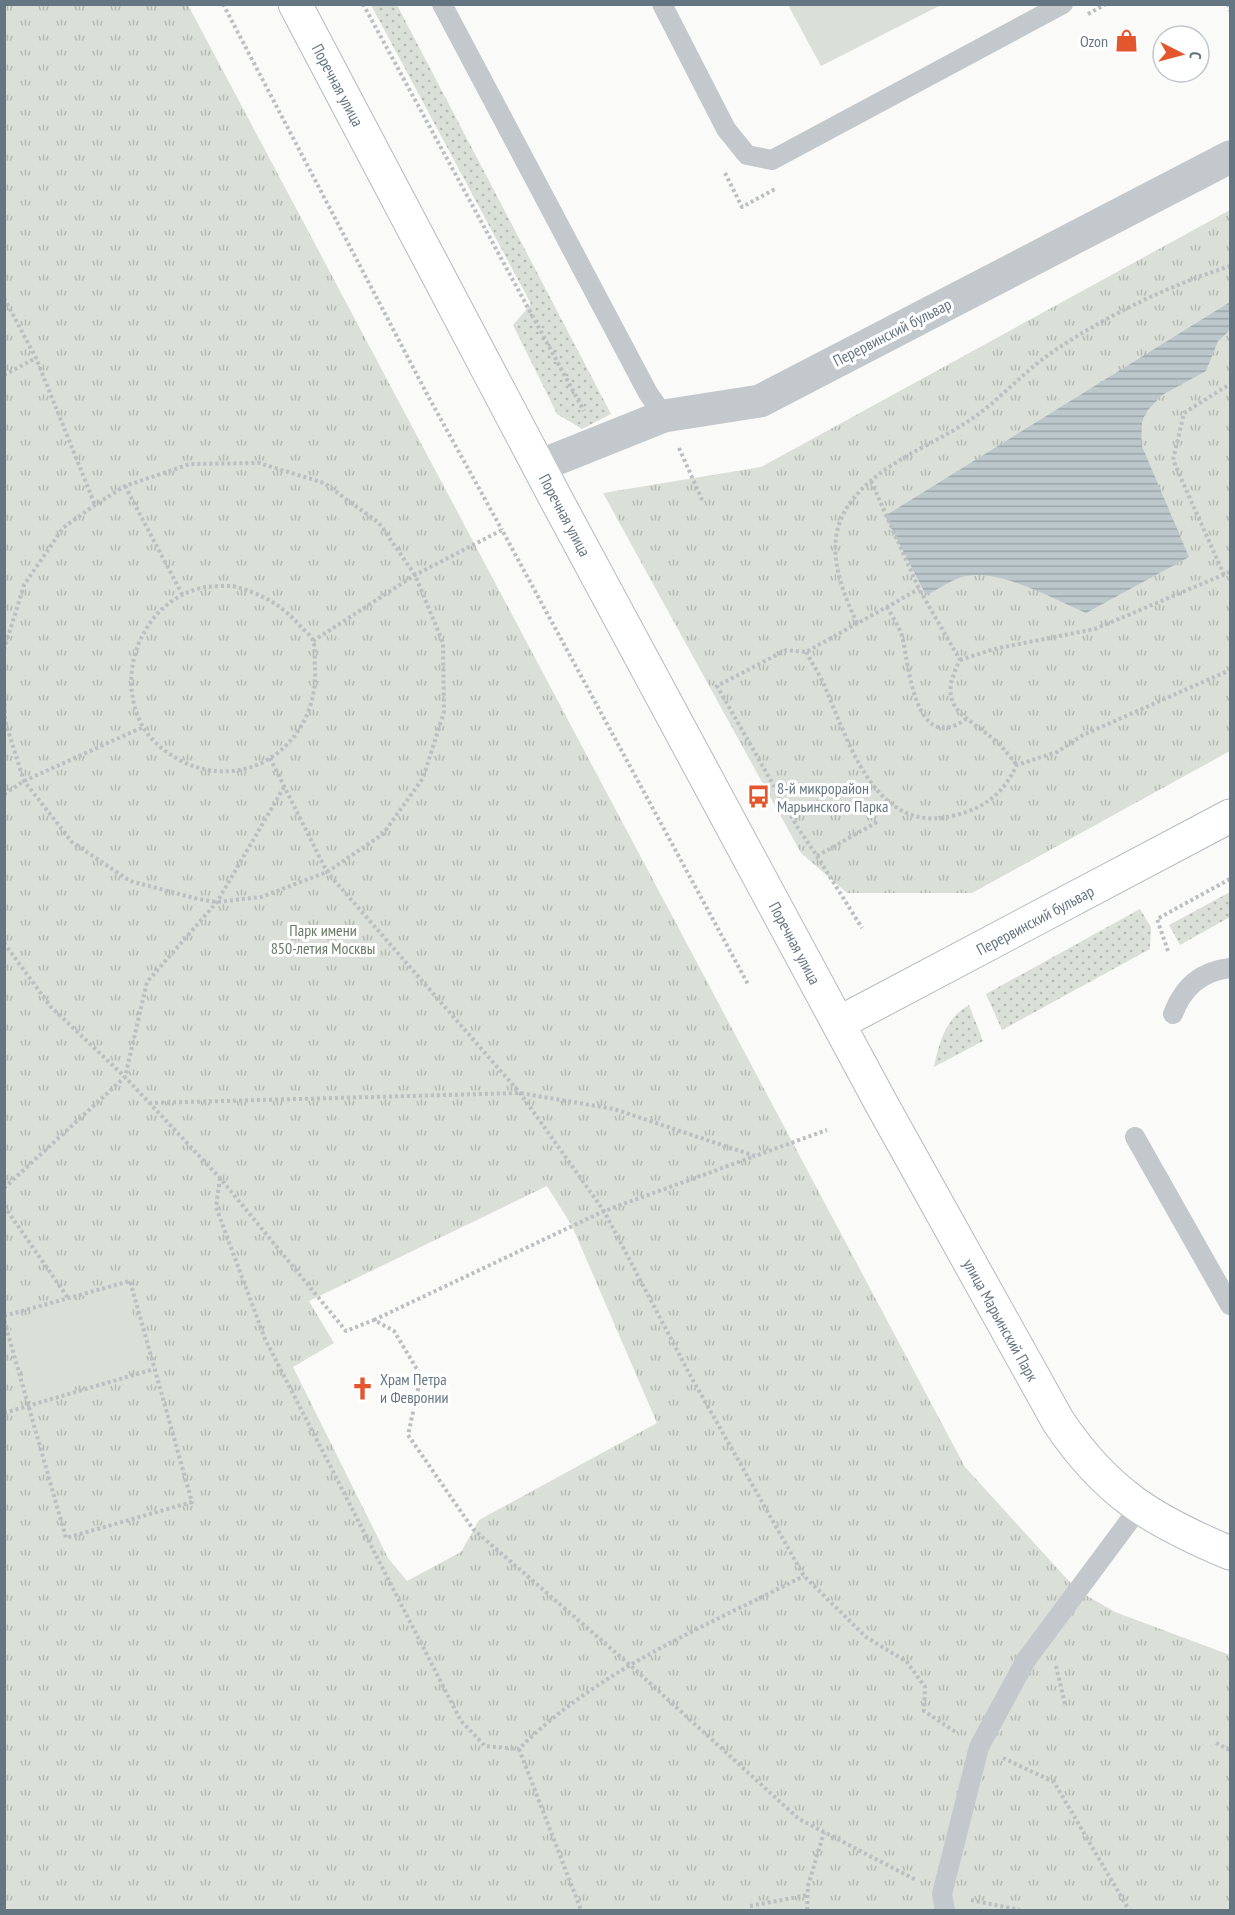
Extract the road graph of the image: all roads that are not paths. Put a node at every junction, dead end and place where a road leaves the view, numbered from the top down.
1 (295, 4) edge
2 (442, 4) edge
3 (662, 4) edge
4 (1063, 4) edge
5 (1230, 157) edge
6 (664, 416) junction
7 (539, 466) junction
8 (1230, 816) edge
9 (1230, 968) edge
10 (1173, 1014) dead end
11 (839, 1023) junction
12 (1135, 1137) dead end
13 (1230, 1305) edge
14 (1139, 1508) junction
15 (1230, 1553) edge
16 (944, 1902) edge

1 - 7 main road, Поречная улица
2 - 6 lane
3 - 4 lane
5 - 6 street, Перервинский бульвар
6 - 7 street, Перервинский бульвар
7 - 11 main road, Поречная улица
8 - 11 main road, Перервинский бульвар
9 - 10 lane
11 - 14 main road, улица Марьинский Парк
12 - 13 lane
14 - 15 main road, улица Марьинский Парк
14 - 16 lane

